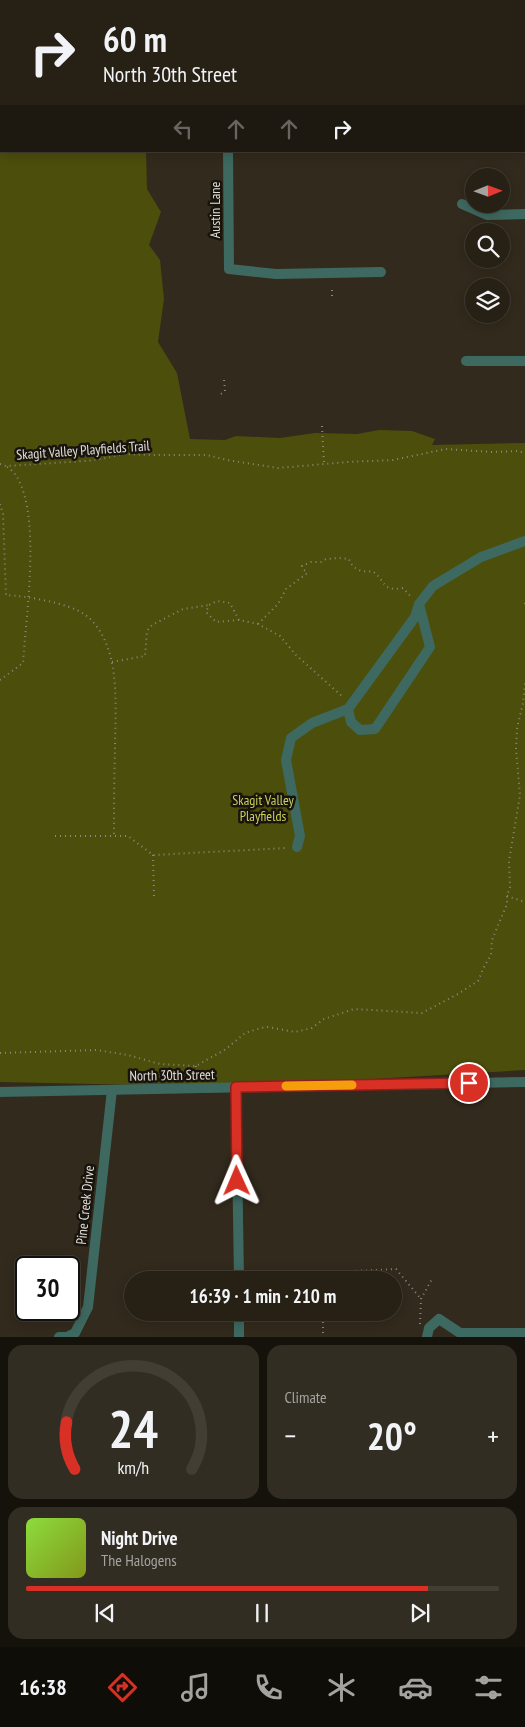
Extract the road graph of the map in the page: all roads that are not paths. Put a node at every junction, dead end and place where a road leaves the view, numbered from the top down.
1 (228, 152) edge
2 (462, 204) dead end
3 (525, 214) edge
4 (381, 272) dead end
5 (466, 361) dead end
6 (525, 361) edge
7 (525, 541) edge
8 (419, 604) junction
9 (350, 707) junction
10 (297, 847) road end
11 (525, 1082) edge
12 (236, 1087) junction
13 (112, 1090) junction
14 (0, 1092) edge
15 (239, 1271) edge
16 (239, 1321) edge
17 (525, 1333) edge
18 (458, 1335) edge
19 (58, 1337) edge
20 (239, 1337) edge
21 (427, 1337) edge

1 - 4 street, Austin Lane
2 - 3 street
5 - 6 street
7 - 8 street
8 - 9 street
8 - 9 street
9 - 10 street
11 - 12 street, North 30th Street
12 - 13 street, North 30th Street
12 - 15 street
13 - 14 street, North 30th Street
13 - 19 street, Pine Creek Drive
16 - 20 street
17 - 18 street
18 - 21 street

